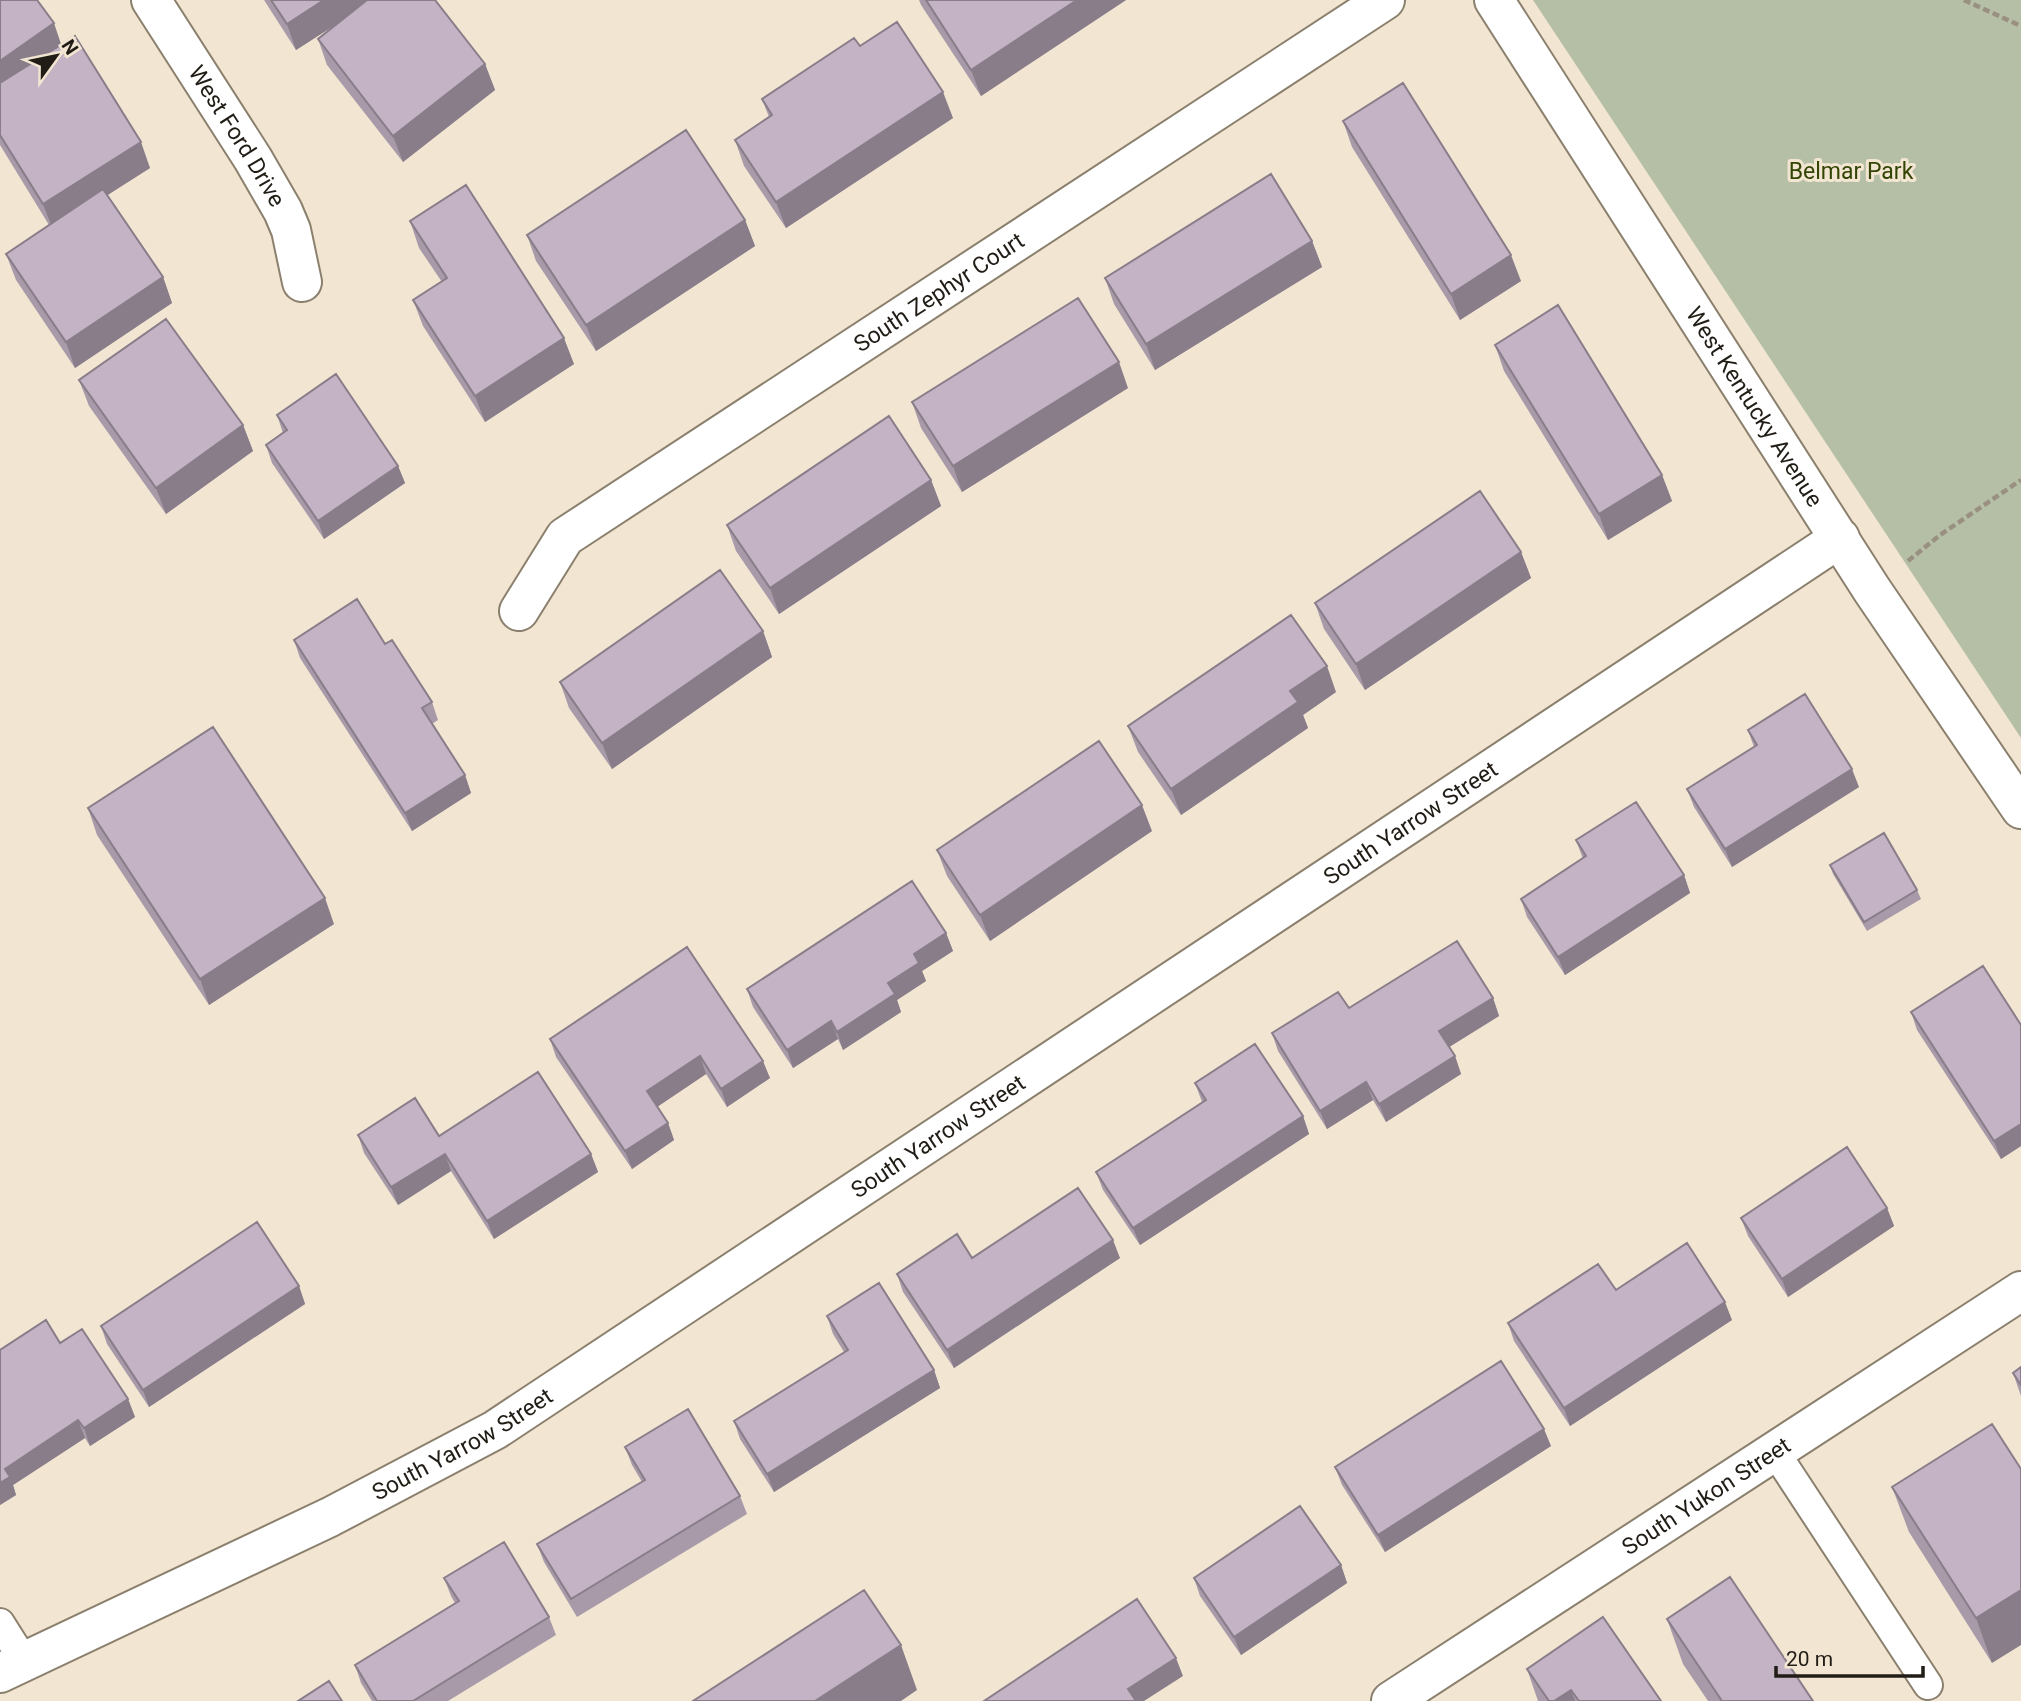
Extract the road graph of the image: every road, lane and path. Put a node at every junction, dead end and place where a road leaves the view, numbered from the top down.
1 (151, 0) edge
2 (1385, 0) edge
3 (1494, 0) edge
4 (1964, 0) edge
5 (2021, 26) edge
6 (302, 282) dead end
7 (2021, 480) edge
8 (1840, 538) junction
9 (1872, 590) junction
10 (519, 611) dead end
11 (2021, 809) edge
12 (2021, 1291) edge
13 (1775, 1452) junction
14 (0, 1623) edge
15 (12, 1667) edge
16 (1928, 1685) dead end
17 (1391, 1701) edge

1 - 6 street, West Ford Drive
2 - 10 street, South Zephyr Court
3 - 8 street, West Kentucky Avenue
4 - 5 path
7 - 9 path
8 - 9 street, West Kentucky Avenue
8 - 15 street, South Yarrow Street
9 - 11 street, West Kentucky Avenue
12 - 13 street, South Yukon Street
13 - 16 lane
13 - 17 street, South Yukon Street
14 - 15 lane

